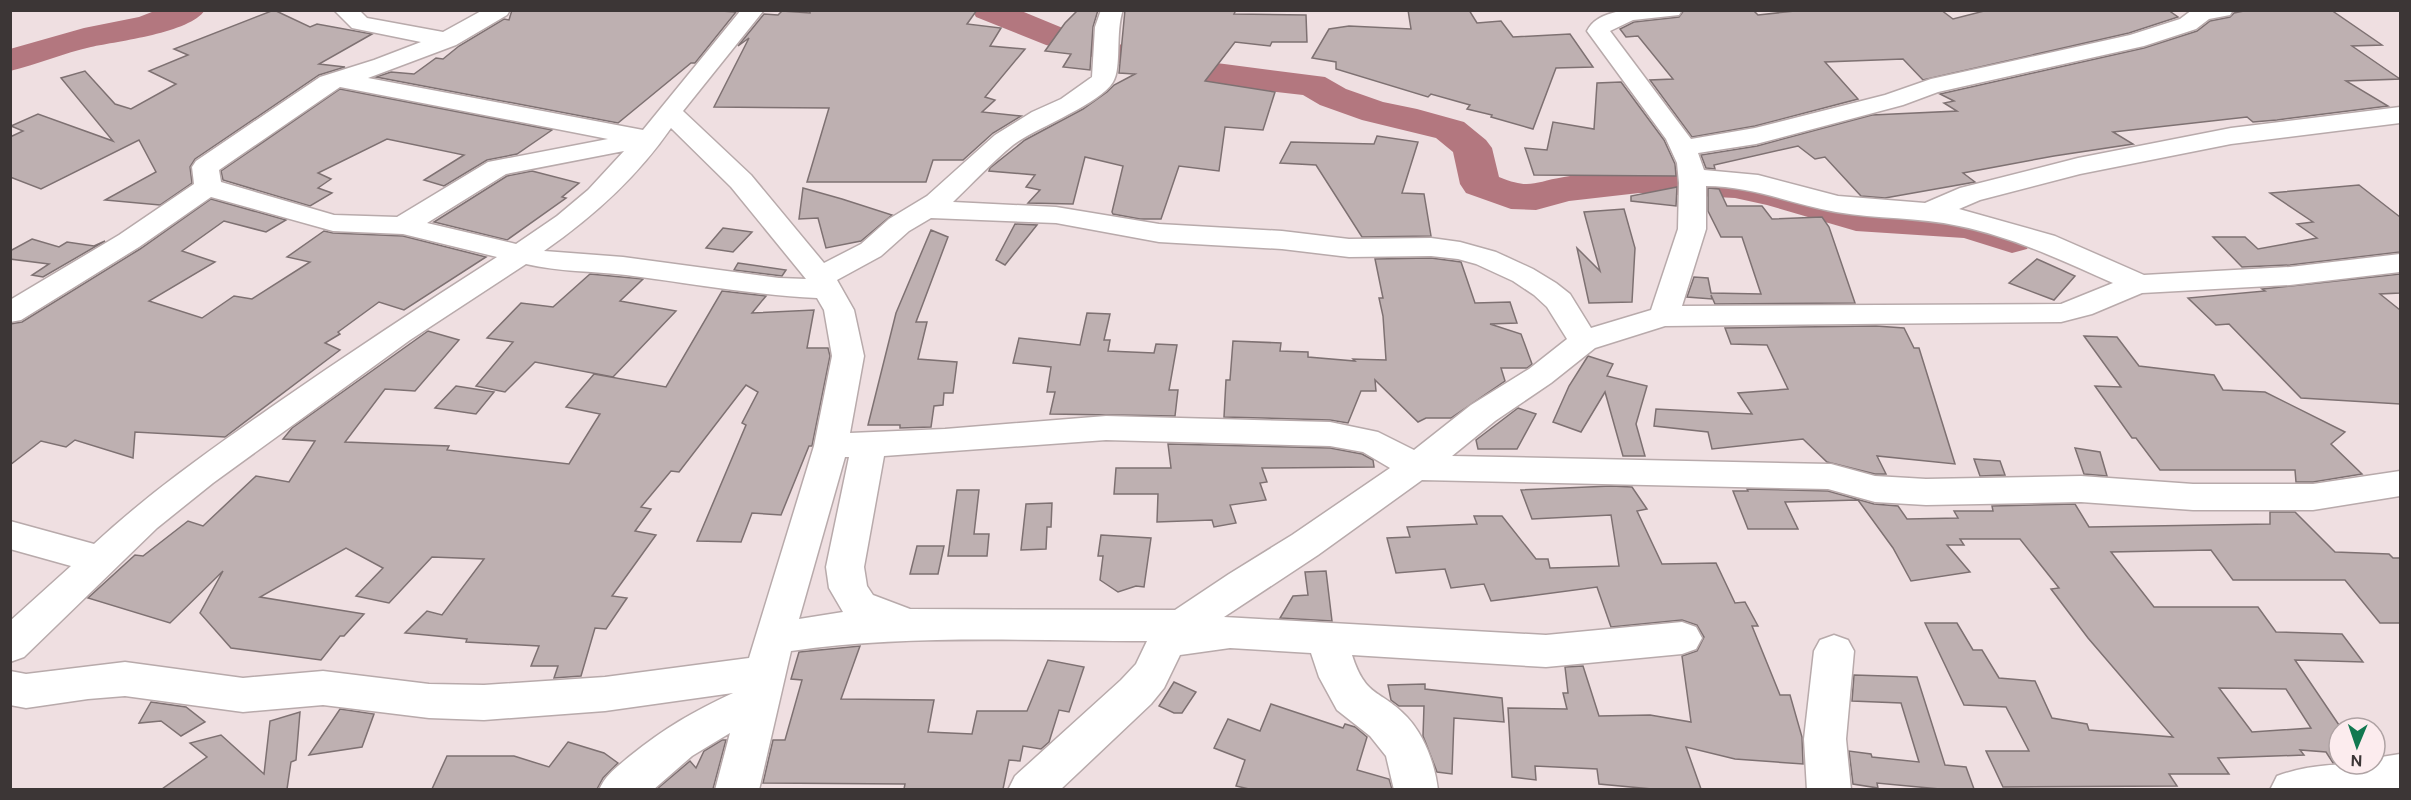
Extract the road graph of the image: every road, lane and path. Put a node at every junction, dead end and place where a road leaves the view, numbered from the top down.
1 (345, 10) edge
2 (499, 10) edge
3 (753, 10) edge
4 (1112, 10) edge
5 (1671, 10) edge
6 (2222, 10) edge
7 (448, 40) junction
8 (340, 80) junction
9 (669, 112) junction
10 (509, 113) junction
11 (2400, 115) edge
12 (475, 128) dead end
13 (650, 139) junction
14 (1683, 148) junction
15 (1692, 178) junction
16 (208, 187) junction
17 (924, 209) junction
18 (1928, 212) junction
19 (403, 226) junction
20 (520, 255) junction
21 (2400, 263) edge
22 (824, 283) junction
23 (2140, 284) junction
24 (10, 312) edge
25 (1664, 316) junction
26 (1584, 341) junction
27 (869, 444) junction
28 (831, 446) junction
29 (1415, 468) junction
30 (2400, 484) edge
31 (10, 535) edge
32 (101, 560) junction
33 (911, 625) junction
34 (1175, 634) junction
35 (1326, 638) junction
36 (1682, 638) dead end
37 (10, 646) edge
38 (1834, 651) dead end
39 (765, 671) junction
40 (10, 688) edge
41 (2400, 773) edge
42 (621, 789) edge
43 (737, 789) edge
44 (1030, 789) edge
45 (1416, 789) edge
46 (1829, 789) edge
47 (2292, 789) edge

1 - 7 street
2 - 7 street
3 - 9 street
4 - 17 street
5 - 14 street
6 - 14 street
7 - 8 street
8 - 10 street
8 - 16 street
9 - 13 street
9 - 22 street
10 - 12 street
10 - 13 street
11 - 18 street
13 - 19 street
13 - 20 street
14 - 15 street
15 - 18 street
15 - 25 street
16 - 19 street
16 - 24 street
17 - 22 street
17 - 26 street
18 - 23 street
19 - 20 street
20 - 22 street
20 - 32 street
21 - 23 street
22 - 28 street
23 - 25 street
25 - 26 street
26 - 29 street
27 - 28 street
27 - 29 street
27 - 33 street
28 - 39 street
29 - 30 street
29 - 34 street
31 - 32 street
32 - 37 street
33 - 34 street
33 - 39 street
34 - 35 street
34 - 44 street
35 - 36 street
35 - 45 street
38 - 46 street
39 - 40 street
39 - 42 street
39 - 43 street
41 - 47 street

